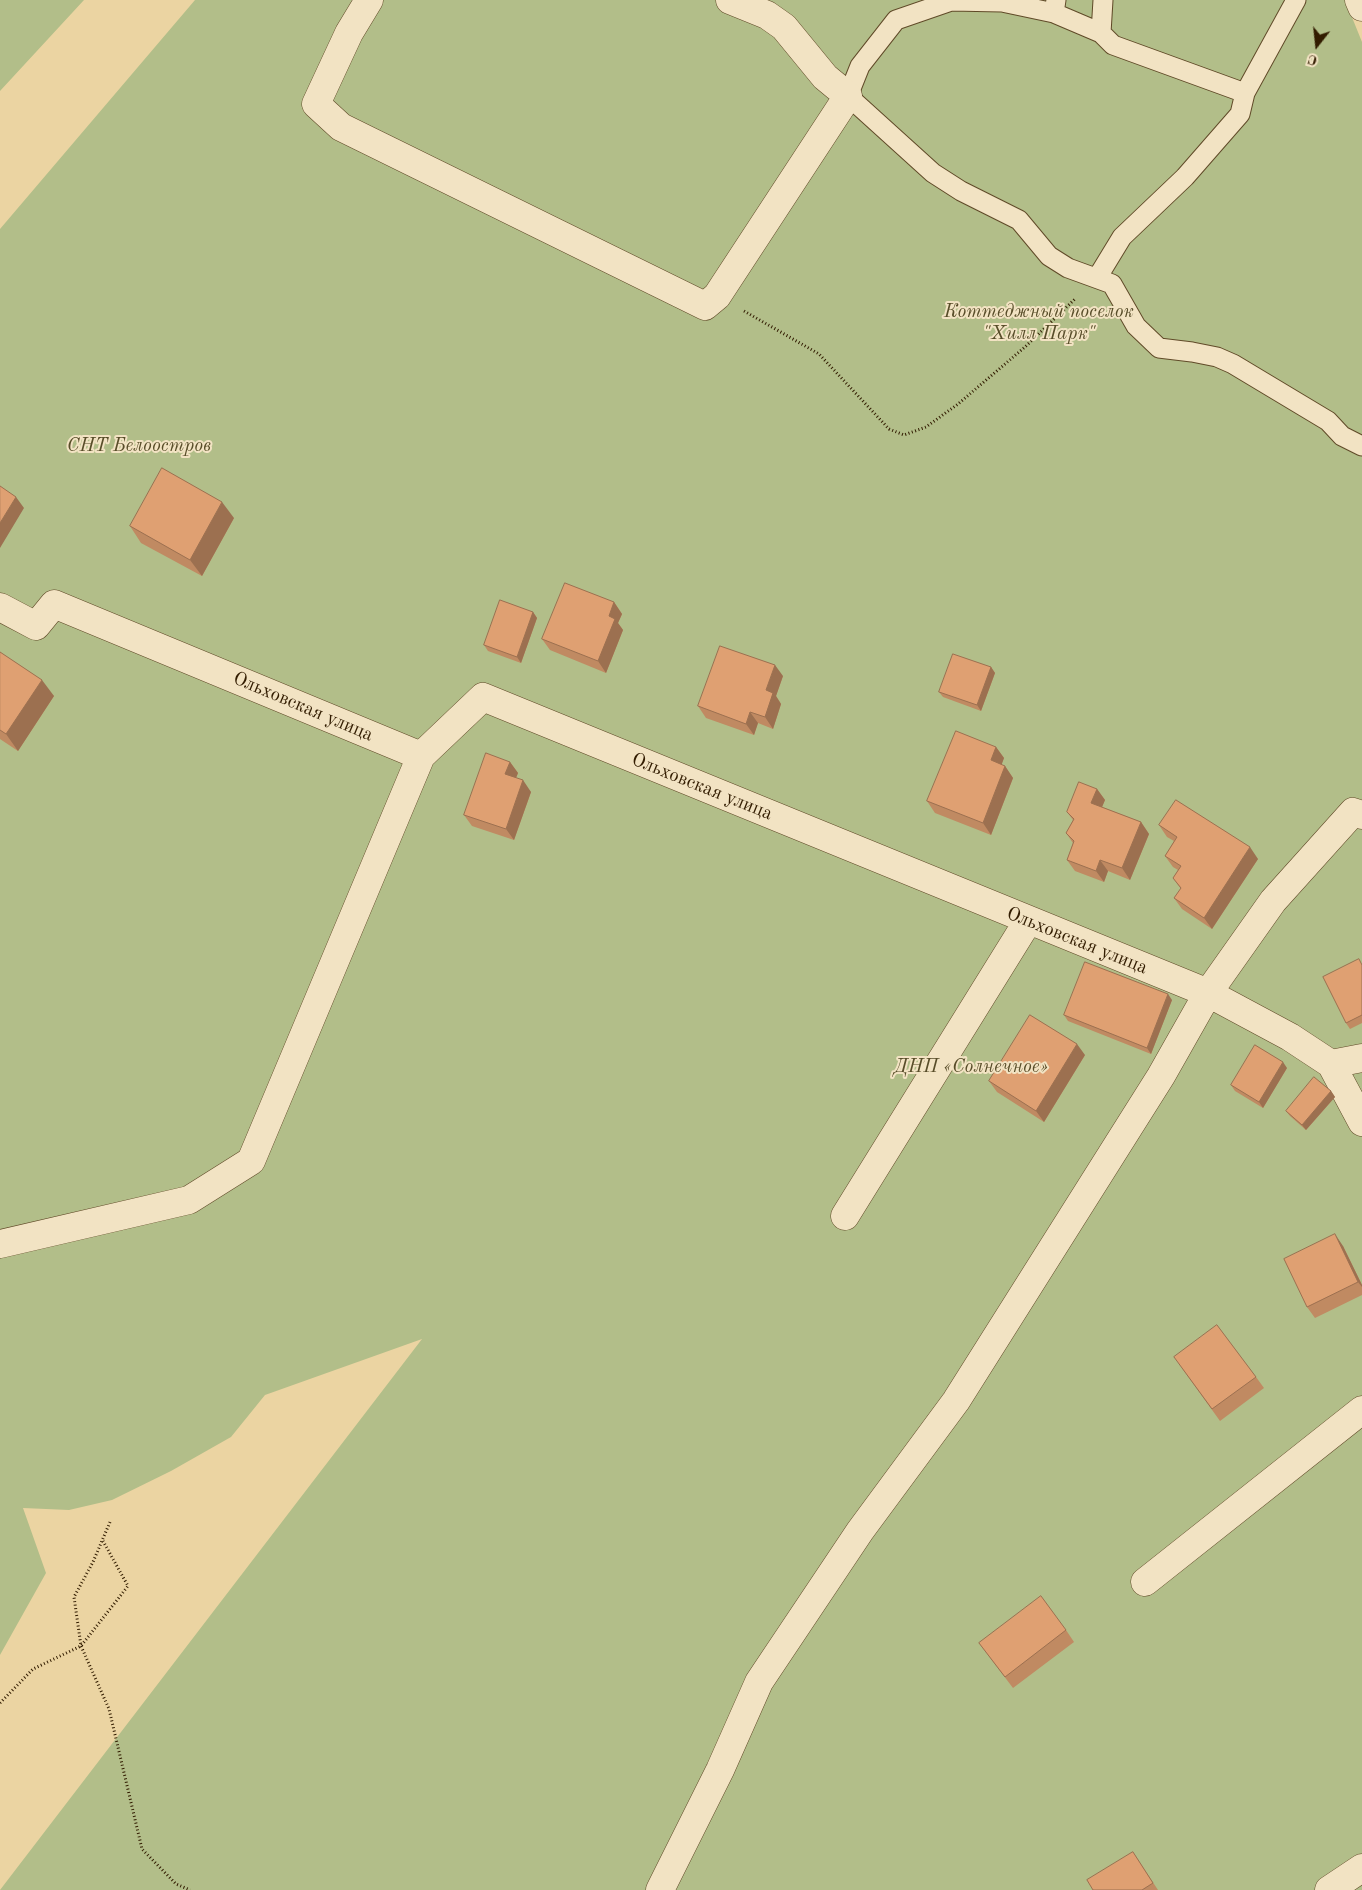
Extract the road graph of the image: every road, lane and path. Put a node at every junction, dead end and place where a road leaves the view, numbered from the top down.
1 (369, 0) edge
2 (730, 0) edge
3 (1103, 0) edge
4 (1296, 0) edge
5 (1359, 0) edge
6 (1055, 6) edge
7 (1362, 7) edge
8 (770, 8) edge
9 (1101, 33) junction
10 (1245, 93) junction
11 (848, 96) junction
12 (1097, 278) junction
13 (717, 296) junction
14 (1362, 446) edge
15 (0, 607) edge
16 (421, 756) junction
17 (1362, 815) edge
18 (1028, 921) junction
19 (1208, 993) junction
20 (1362, 1058) edge
21 (1331, 1064) junction
22 (1362, 1122) edge
23 (845, 1216) dead end
24 (0, 1244) edge
25 (1362, 1410) edge
26 (110, 1522) dead end
27 (102, 1540) junction
28 (1145, 1582) dead end
29 (81, 1646) junction
30 (0, 1703) edge
31 (1362, 1868) edge
32 (190, 1890) edge
33 (660, 1890) edge
34 (1329, 1890) edge

1 - 13 street
2 - 8 street
3 - 9 lane
4 - 10 lane
5 - 7 street
6 - 9 lane
6 - 11 lane
8 - 11 street
9 - 10 lane
10 - 12 lane
11 - 12 lane
11 - 13 street
12 - 13 path
12 - 14 lane
15 - 16 street, Ольховская улица
16 - 18 street, Ольховская улица
16 - 24 street
17 - 19 street
18 - 19 street, Ольховская улица
18 - 23 street
19 - 21 street, Ольховская улица
19 - 33 street
20 - 21 street
21 - 22 street
25 - 28 street
26 - 27 path
27 - 29 path
27 - 29 path
29 - 30 path
29 - 32 path
31 - 34 street

